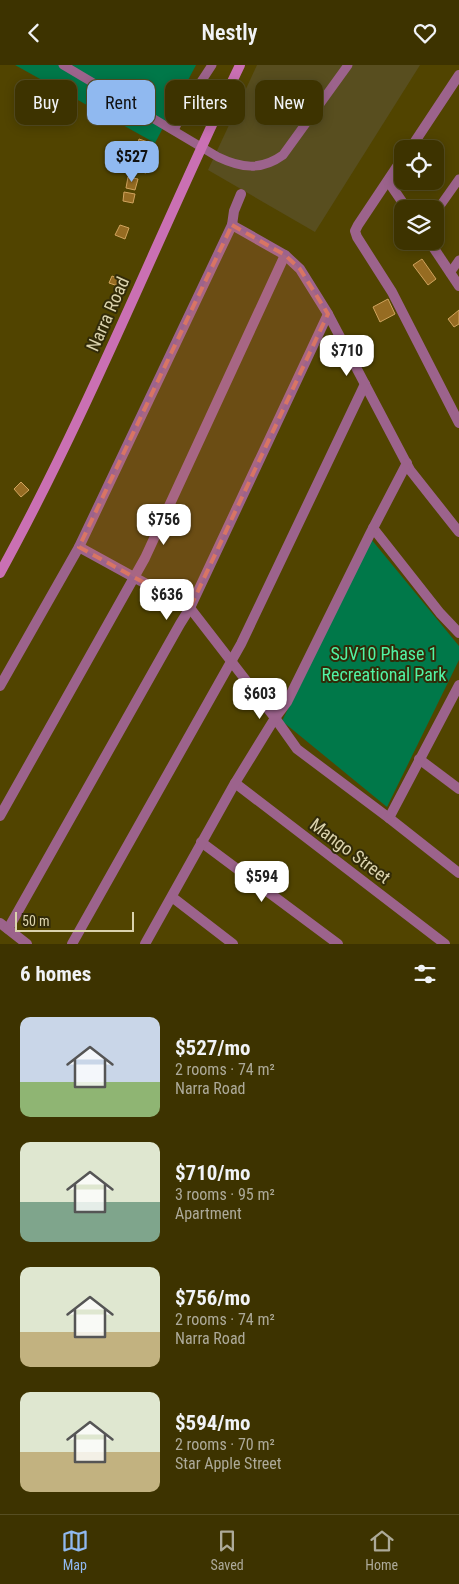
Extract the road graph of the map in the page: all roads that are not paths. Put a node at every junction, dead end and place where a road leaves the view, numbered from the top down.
1 (63, 65) edge
2 (212, 65) edge
3 (240, 65) edge
4 (348, 65) edge
5 (459, 75) edge
6 (174, 130) junction
7 (416, 140) edge
8 (201, 147) junction
9 (394, 172) edge
10 (459, 179) edge
11 (388, 181) junction
12 (241, 194) dead end
13 (401, 200) edge
14 (444, 200) edge
15 (232, 225) junction
16 (435, 250) edge
17 (285, 255) junction
18 (459, 261) edge
19 (450, 273) junction
20 (459, 286) edge
21 (328, 314) junction
22 (365, 384) junction
23 (459, 423) edge
24 (407, 463) junction
25 (373, 528) junction
26 (459, 532) edge
27 (79, 547) junction
28 (0, 573) edge
29 (134, 577) junction
30 (190, 608) junction
31 (459, 633) edge
32 (230, 661) junction
33 (459, 685) edge
34 (0, 686) edge
35 (455, 702) edge
36 (275, 718) junction
37 (420, 759) junction
38 (235, 783) junction
39 (459, 789) edge
40 (0, 816) edge
41 (389, 818) junction
42 (201, 842) junction
43 (459, 873) edge
44 (172, 897) junction
45 (4, 926) edge
46 (28, 944) edge
47 (72, 944) edge
48 (145, 944) edge
49 (233, 944) edge
50 (338, 944) edge
51 (445, 944) edge

1 - 6 lane
2 - 6 lane
3 - 8 street, Narra Road
4 - 8 lane
5 - 7 street
6 - 8 lane
8 - 28 street, Narra Road
9 - 11 street
10 - 14 lane
11 - 13 street
11 - 23 street
12 - 15 street
15 - 17 street
15 - 27 street
16 - 19 street
17 - 21 street
17 - 29 street
18 - 19 lane
19 - 20 street
21 - 22 street
21 - 30 street
22 - 24 street
22 - 32 street
24 - 25 street
24 - 26 street
25 - 31 street
25 - 36 street
27 - 29 street
27 - 34 street
29 - 30 street
29 - 40 street
30 - 32 street
30 - 45 street
32 - 36 street
32 - 47 street
33 - 35 street
35 - 37 street
36 - 38 street
36 - 41 street
37 - 39 street
37 - 41 street
38 - 42 street
38 - 51 street, Mango Street
41 - 43 street
42 - 44 street
42 - 50 street
44 - 48 street
44 - 49 street
45 - 46 street

